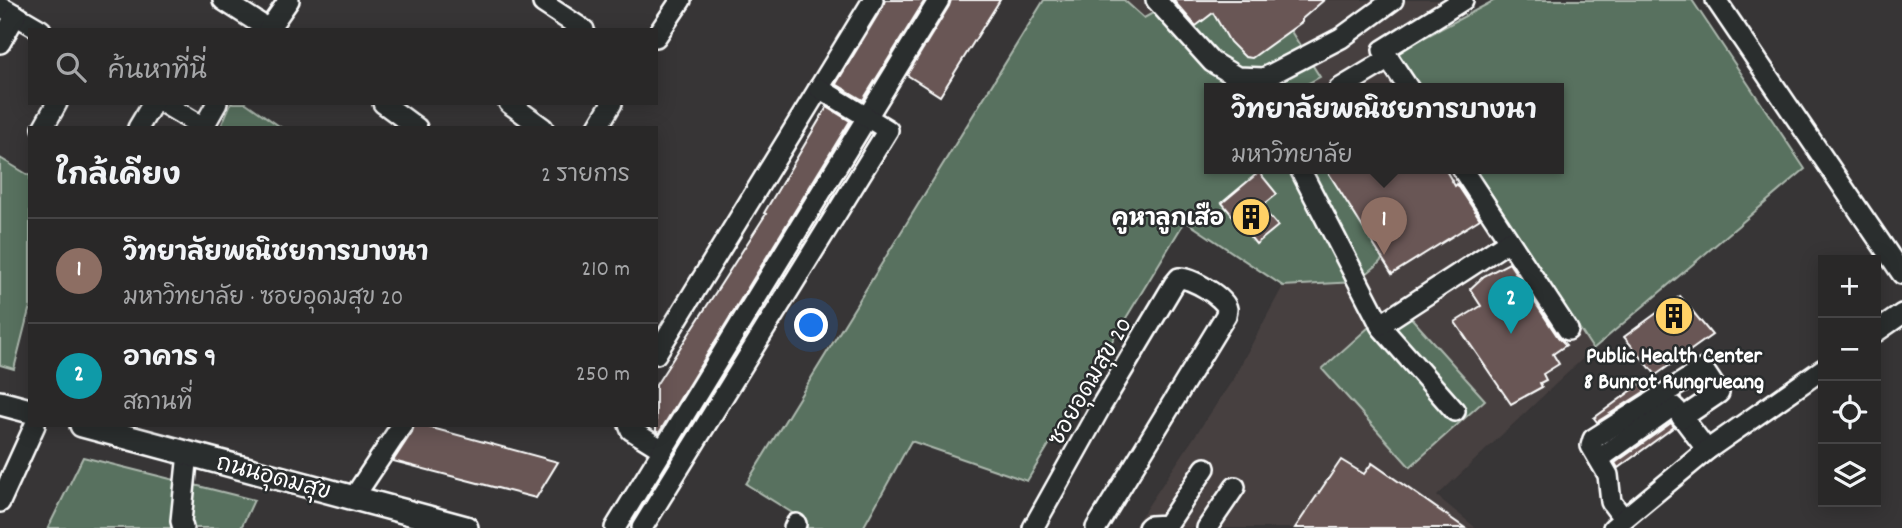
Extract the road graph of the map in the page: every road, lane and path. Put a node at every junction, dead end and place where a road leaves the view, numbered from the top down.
1 (223, 0) edge
2 (289, 0) edge
3 (873, 0) edge
4 (939, 0) edge
5 (1156, 0) edge
6 (1393, 0) edge
7 (1463, 0) edge
8 (1716, 0) edge
9 (676, 2) edge
10 (543, 3) dead end
11 (8, 10) edge
12 (38, 28) edge
13 (272, 28) edge
14 (581, 28) edge
15 (658, 34) edge
16 (0, 43) edge
17 (1387, 55) junction
18 (1347, 83) edge
19 (1405, 83) edge
20 (819, 88) junction
21 (56, 105) edge
22 (152, 105) edge
23 (166, 105) edge
24 (216, 105) edge
25 (386, 105) edge
26 (512, 105) edge
27 (611, 105) edge
28 (866, 117) junction
29 (44, 126) edge
30 (139, 126) edge
31 (201, 126) edge
32 (204, 126) edge
33 (414, 126) edge
34 (540, 126) edge
35 (598, 126) edge
36 (1303, 174) edge
37 (1465, 174) edge
38 (1510, 241) junction
39 (1902, 274) edge
40 (1902, 314) edge
41 (1380, 325) junction
42 (1881, 329) edge
43 (1568, 330) dead end
44 (658, 351) edge
45 (1818, 372) edge
46 (0, 403) edge
47 (28, 410) edge
48 (1455, 411) dead end
49 (34, 427) edge
50 (401, 427) edge
51 (630, 427) edge
52 (109, 429) edge
53 (1707, 450) junction
54 (188, 453) junction
55 (659, 455) junction
56 (1205, 468) dead end
57 (677, 472) junction
58 (1235, 487) dead end
59 (354, 497) junction
60 (0, 502) edge
61 (1618, 523) edge
62 (1163, 527) edge
63 (183, 528) edge
64 (466, 528) edge
65 (614, 528) edge
66 (642, 528) edge
67 (1033, 528) edge
68 (1096, 528) edge
69 (1208, 528) edge

1 - 13 street
2 - 13 street
3 - 20 street
4 - 28 street
5 - 6 street
7 - 17 street
8 - 39 street
9 - 15 street
10 - 14 street
11 - 12 street
11 - 16 street
17 - 18 street
17 - 19 street
20 - 28 street
20 - 44 street
21 - 29 street
22 - 30 street
23 - 31 street
24 - 32 street
25 - 33 street
26 - 34 street
27 - 35 street
28 - 55 street
28 - 57 street
36 - 41 street
37 - 38 street
38 - 41 street
38 - 43 street
40 - 42 street
41 - 48 street
45 - 53 street
46 - 47 main road
49 - 60 street
50 - 59 street
51 - 55 street
52 - 54 main road, ถนนอุดมสุข
53 - 61 street
53 - 61 street
54 - 59 main road, ถนนอุดมสุข
54 - 63 street
55 - 57 street
55 - 65 street
56 - 62 street
57 - 66 street
58 - 69 street
59 - 64 main road, ถนนอุดมสุข
67 - 68 street, ซอยอุดมสุข 20

